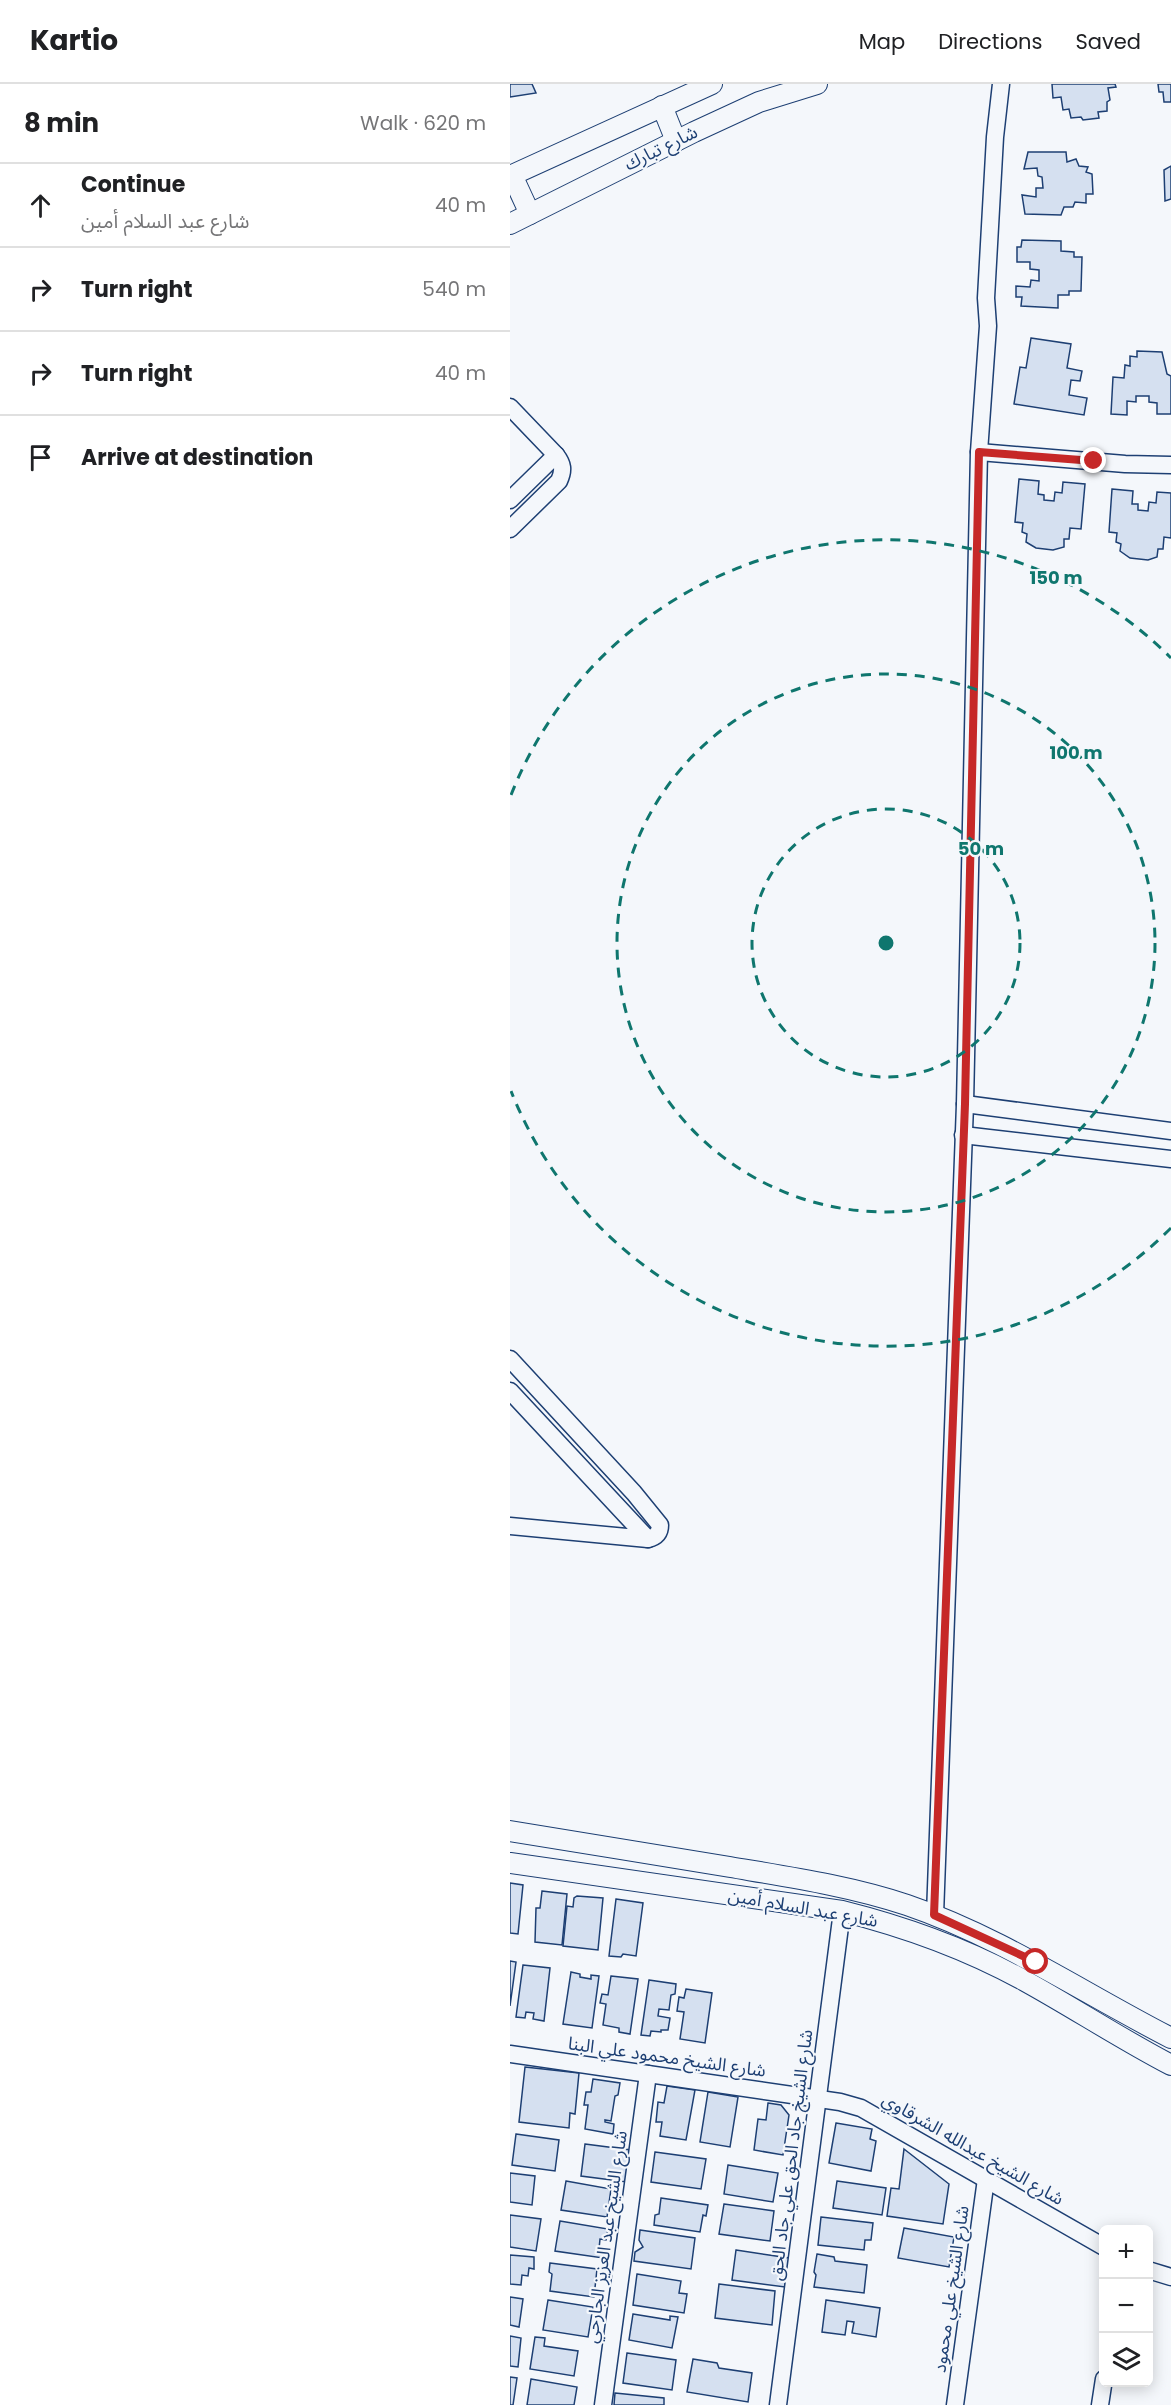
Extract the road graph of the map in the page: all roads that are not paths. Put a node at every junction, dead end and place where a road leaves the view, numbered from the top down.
1 (711, 84) edge
2 (817, 84) edge
3 (1001, 84) edge
4 (662, 106) junction
5 (676, 141) junction
6 (511, 176) edge
7 (530, 214) junction
8 (510, 224) edge
9 (510, 407) edge
10 (979, 452) junction
11 (556, 454) junction
12 (1171, 465) edge
13 (510, 500) edge
14 (510, 529) edge
15 (965, 1104) junction
16 (1171, 1131) edge
17 (963, 1135) junction
18 (1171, 1160) edge
19 (510, 1359) edge
20 (510, 1391) edge
21 (510, 1526) edge
22 (648, 1539) junction
23 (510, 1831) edge
24 (510, 1863) edge
25 (842, 1911) junction
26 (934, 1915) junction
27 (1171, 2038) edge
28 (510, 2054) edge
29 (1171, 2065) edge
30 (648, 2074) junction
31 (818, 2098) junction
32 (986, 2179) junction
33 (1099, 2244) edge
34 (1153, 2271) edge
35 (1171, 2277) edge
36 (1103, 2387) edge
37 (603, 2405) edge
38 (778, 2405) edge
39 (955, 2405) edge
40 (1100, 2405) edge

1 - 4 street, شارع تبارك
2 - 5 street, شارع تبارك
3 - 10 street
4 - 5 street
4 - 6 street, شارع تبارك
5 - 7 street, شارع تبارك
6 - 7 street
7 - 8 street, شارع تبارك
9 - 11 street
10 - 12 street
10 - 15 street
11 - 13 street
11 - 14 street
15 - 16 street
15 - 17 street
17 - 18 street
17 - 26 street
19 - 22 street
20 - 22 street
21 - 22 street
23 - 26 street, شارع عبد السلام أمين
24 - 25 street, شارع عبد السلام أمين
25 - 29 street, شارع عبد السلام أمين
25 - 31 street, شارع الشيخ جاد الحق علي جاد الحق
26 - 27 street, شارع عبد السلام أمين
28 - 30 street, شارع الشيخ محمود علي البنا
30 - 31 street, شارع الشيخ محمود علي البنا
30 - 37 street, شارع الشيخ عبد العزيز الجارحي
31 - 32 street, شارع الشيخ عبدالله الشرقاوي
31 - 38 street, شارع الشيخ جاد الحق علي جاد الحق
32 - 33 street, شارع الشيخ عبدالله الشرقاوي
32 - 39 street, شارع الشيخ علي محمود
34 - 35 street
36 - 40 street

